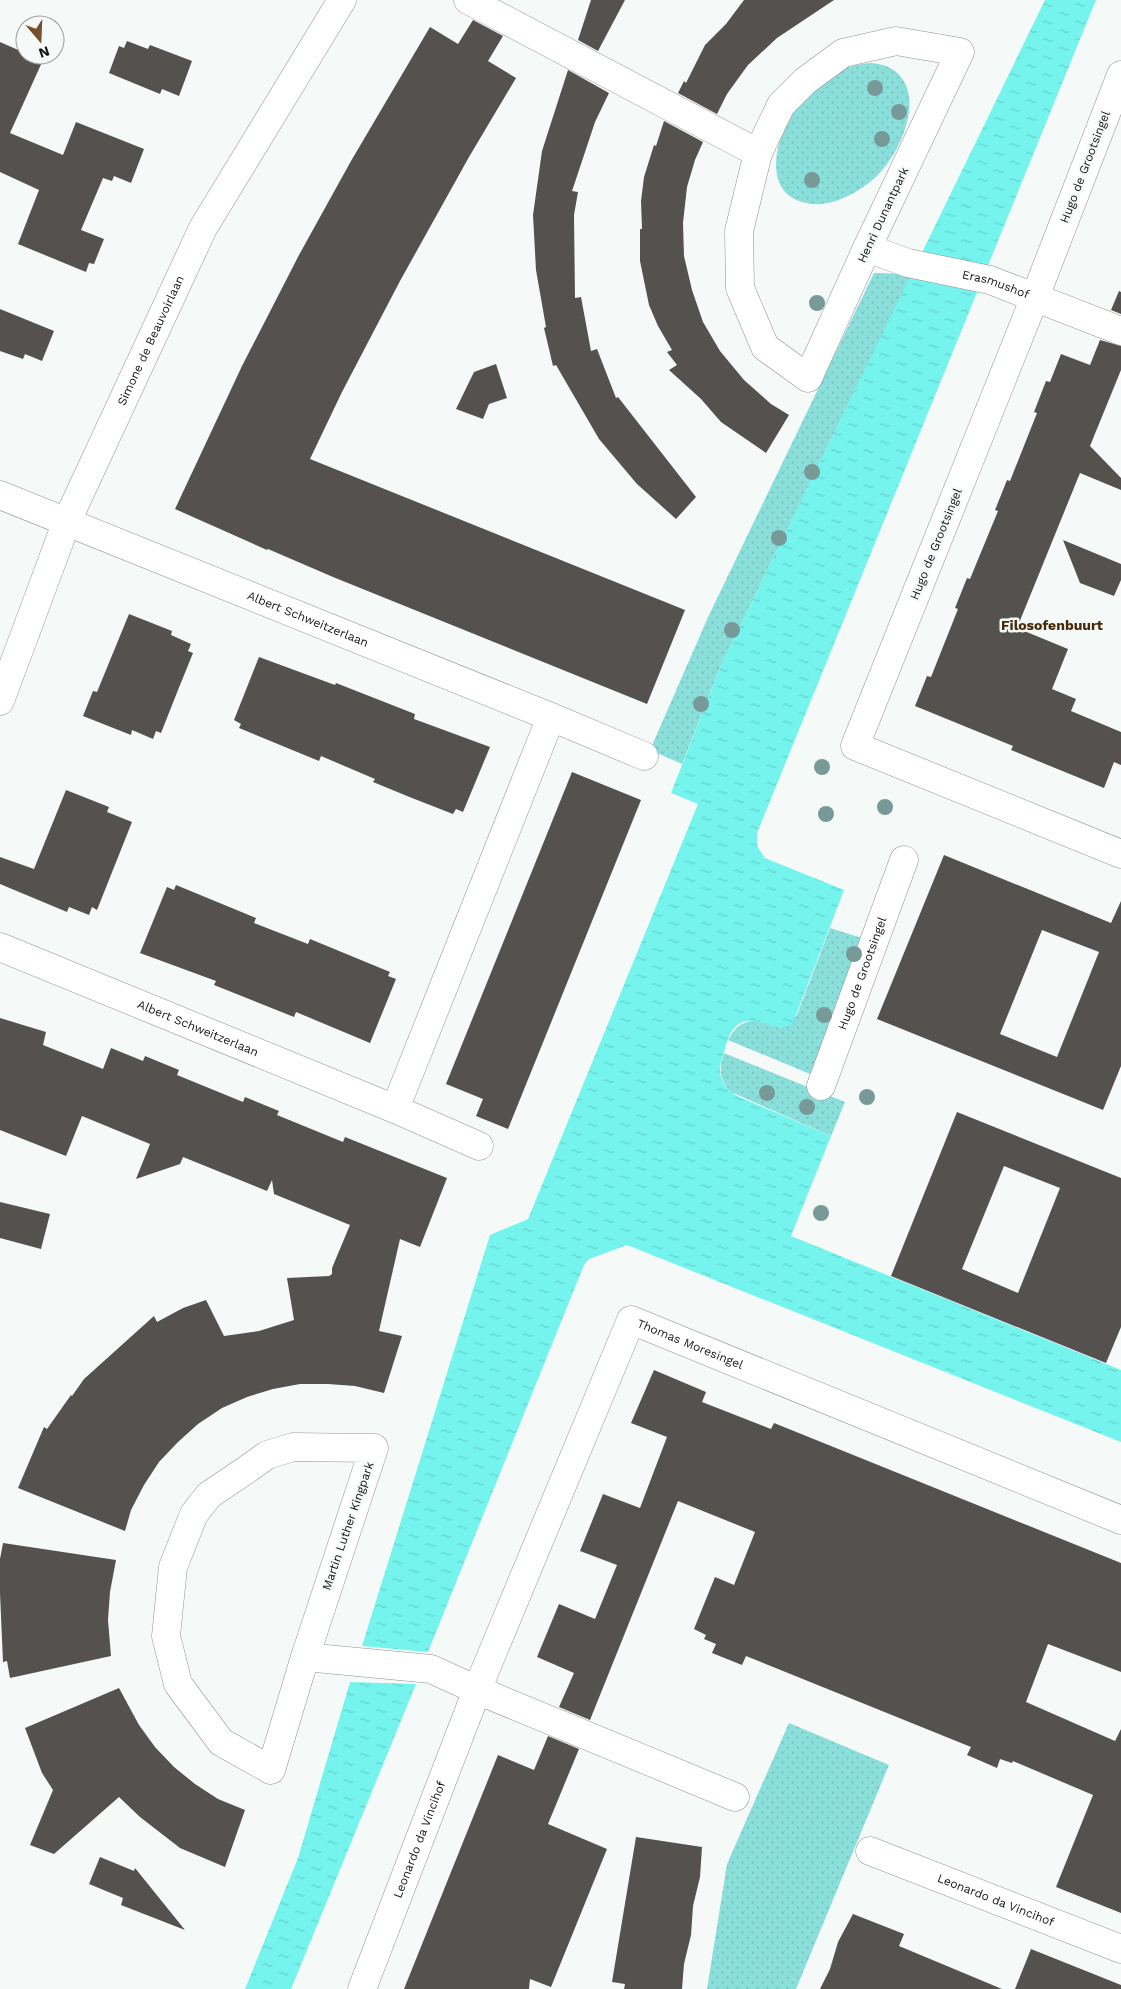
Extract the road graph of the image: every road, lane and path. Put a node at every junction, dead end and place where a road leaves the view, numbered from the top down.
1 (342, 0) edge
2 (468, 0) edge
3 (1121, 75) edge
4 (758, 153) junction
5 (867, 248) junction
6 (1035, 296) junction
7 (1121, 331) edge
8 (0, 494) edge
9 (67, 521) junction
10 (0, 701) edge
11 (550, 717) junction
12 (644, 756) dead end
13 (1121, 854) edge
14 (904, 860) dead end
15 (0, 948) edge
16 (821, 1086) dead end
17 (395, 1109) junction
18 (480, 1146) dead end
19 (1121, 1520) edge
20 (305, 1657) junction
21 (477, 1690) junction
22 (735, 1797) dead end
23 (870, 1851) dead end
24 (1121, 1949) edge
25 (362, 1989) edge

1 - 9 street, Simone de Beauvoirlaan
2 - 4 street
3 - 6 street, Hugo de Grootsingel
4 - 5 street, Henri Dunantpark
4 - 5 street, Henri Dunantpark
5 - 6 street, Erasmushof
6 - 7 street, Erasmushof
6 - 13 street, Hugo de Grootsingel
8 - 9 street, Albert Schweitzerlaan
9 - 10 street, Simone de Beauvoirlaan
9 - 11 street, Albert Schweitzerlaan
11 - 12 street, Albert Schweitzerlaan
11 - 17 street
14 - 16 street, Hugo de Grootsingel
15 - 17 street, Albert Schweitzerlaan
17 - 18 street, Albert Schweitzerlaan
19 - 21 street, Thomas Moresingel
20 - 20 street, Martin Luther Kingpark
20 - 21 street
21 - 22 street
21 - 25 street, Leonardo da Vincihof
23 - 24 street, Leonardo da Vincihof

